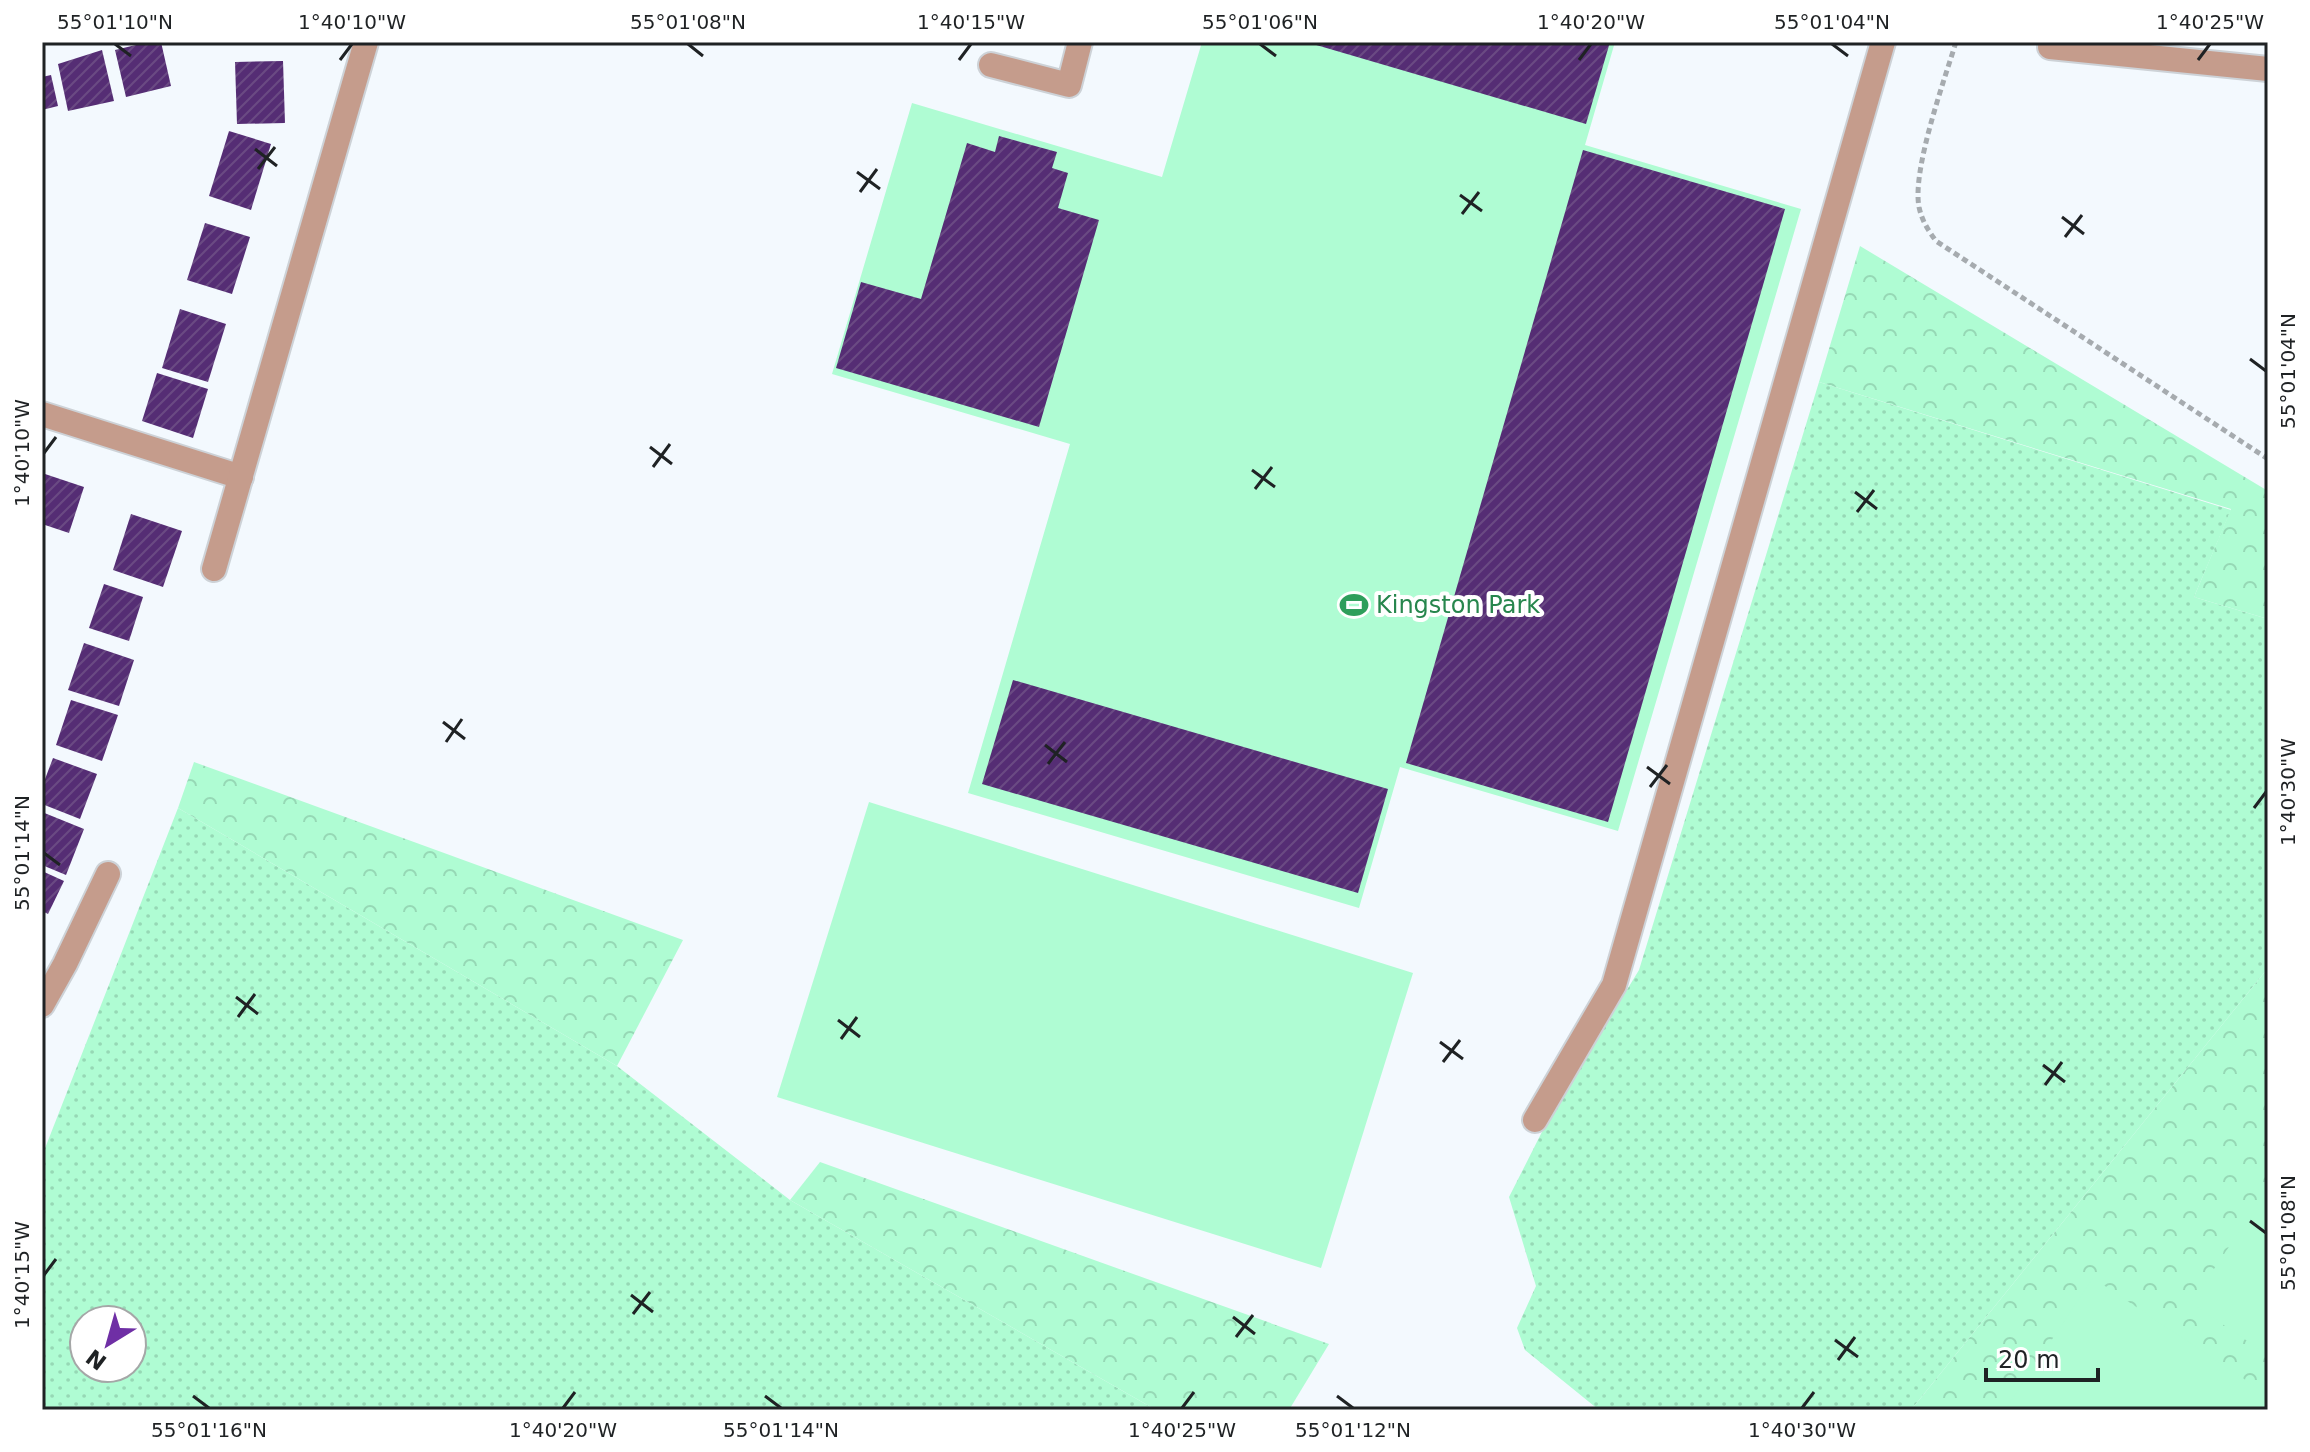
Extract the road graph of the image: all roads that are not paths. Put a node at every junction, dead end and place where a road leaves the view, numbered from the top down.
1 (366, 42) edge
2 (1080, 42) edge
3 (1883, 42) edge
4 (2050, 47) dead end
5 (991, 65) dead end
6 (2268, 69) edge
7 (42, 414) edge
8 (241, 477) junction
9 (214, 569) dead end
10 (108, 874) dead end
11 (42, 1005) edge
12 (1535, 1120) dead end

1 - 8 street
2 - 5 street
3 - 12 street
4 - 6 street
7 - 8 street
8 - 9 street
10 - 11 street

